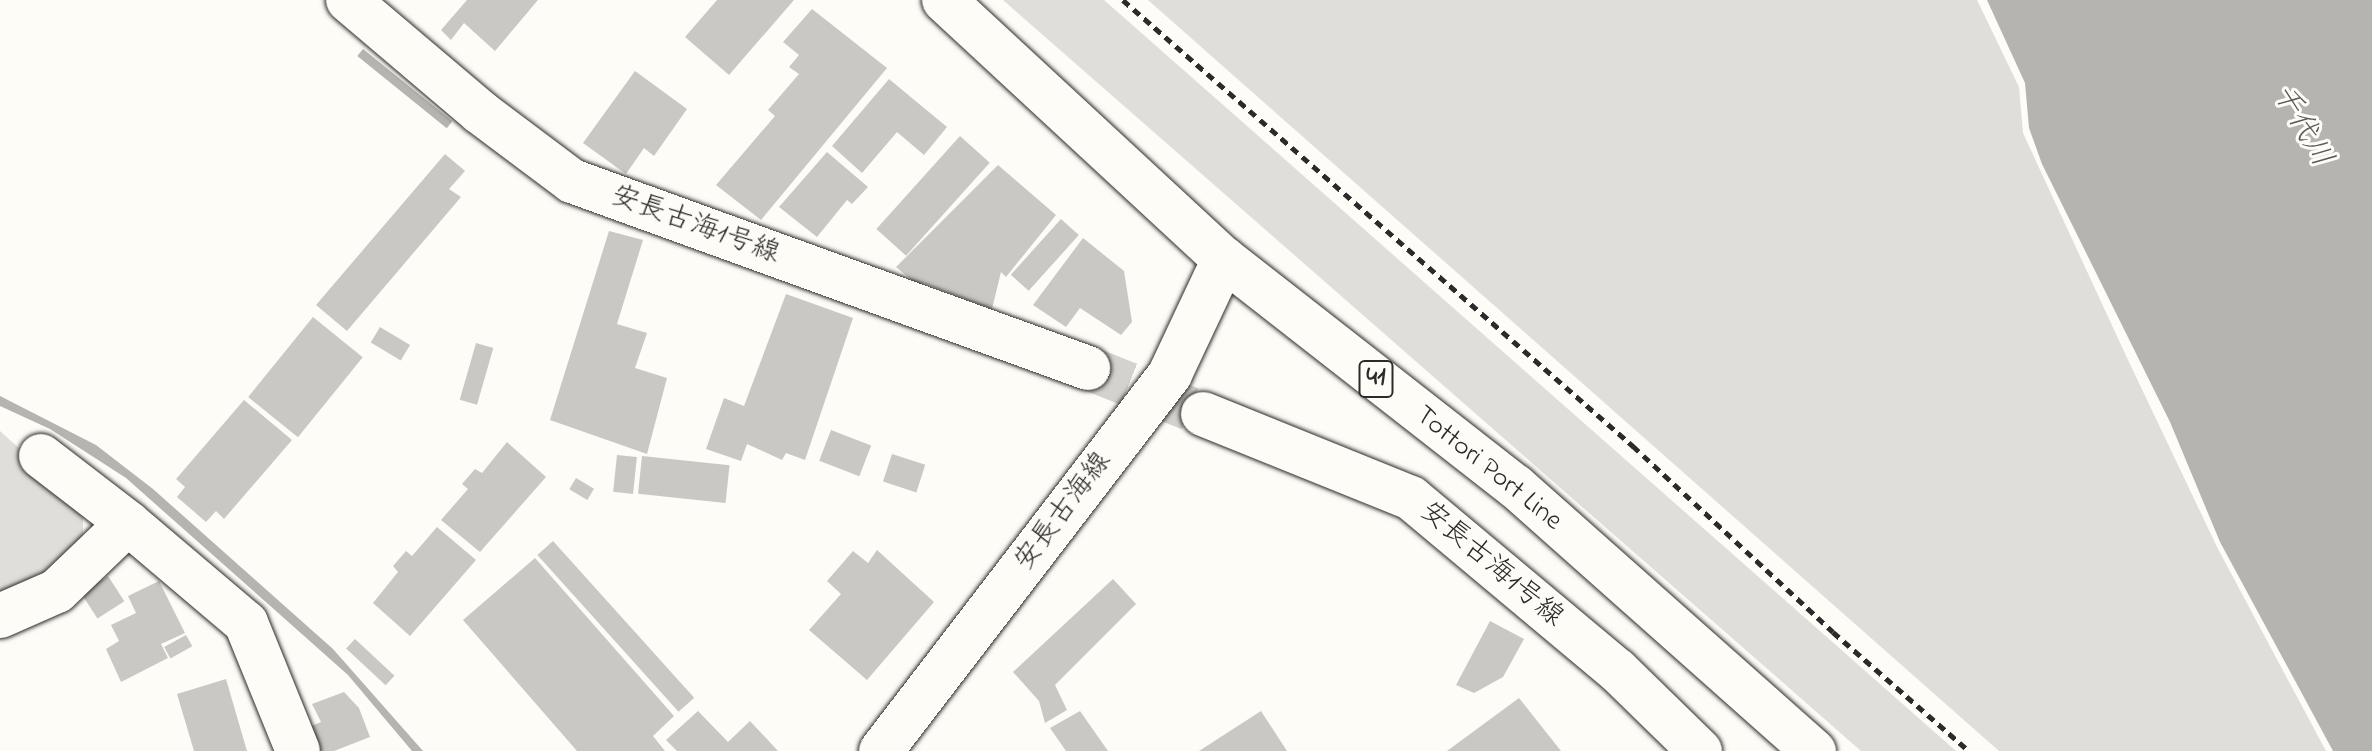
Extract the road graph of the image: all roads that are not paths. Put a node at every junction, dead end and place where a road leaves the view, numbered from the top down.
1 (348, 0) edge
2 (944, 0) edge
3 (1224, 259) junction
4 (1088, 368) tunnel mouth
5 (1203, 414) tunnel mouth
6 (41, 456) dead end
7 (128, 523) junction
8 (0, 616) edge
9 (298, 751) edge
10 (881, 751) edge
11 (1700, 751) edge
12 (1814, 751) edge

1 - 4 street, 安長古海1号線
2 - 3 street, Tottori Port Line / 41
3 - 10 street, 安長古海線
3 - 12 street, Tottori Port Line / 41
5 - 11 street, 安長古海1号線
6 - 7 street
7 - 8 street
7 - 9 street

